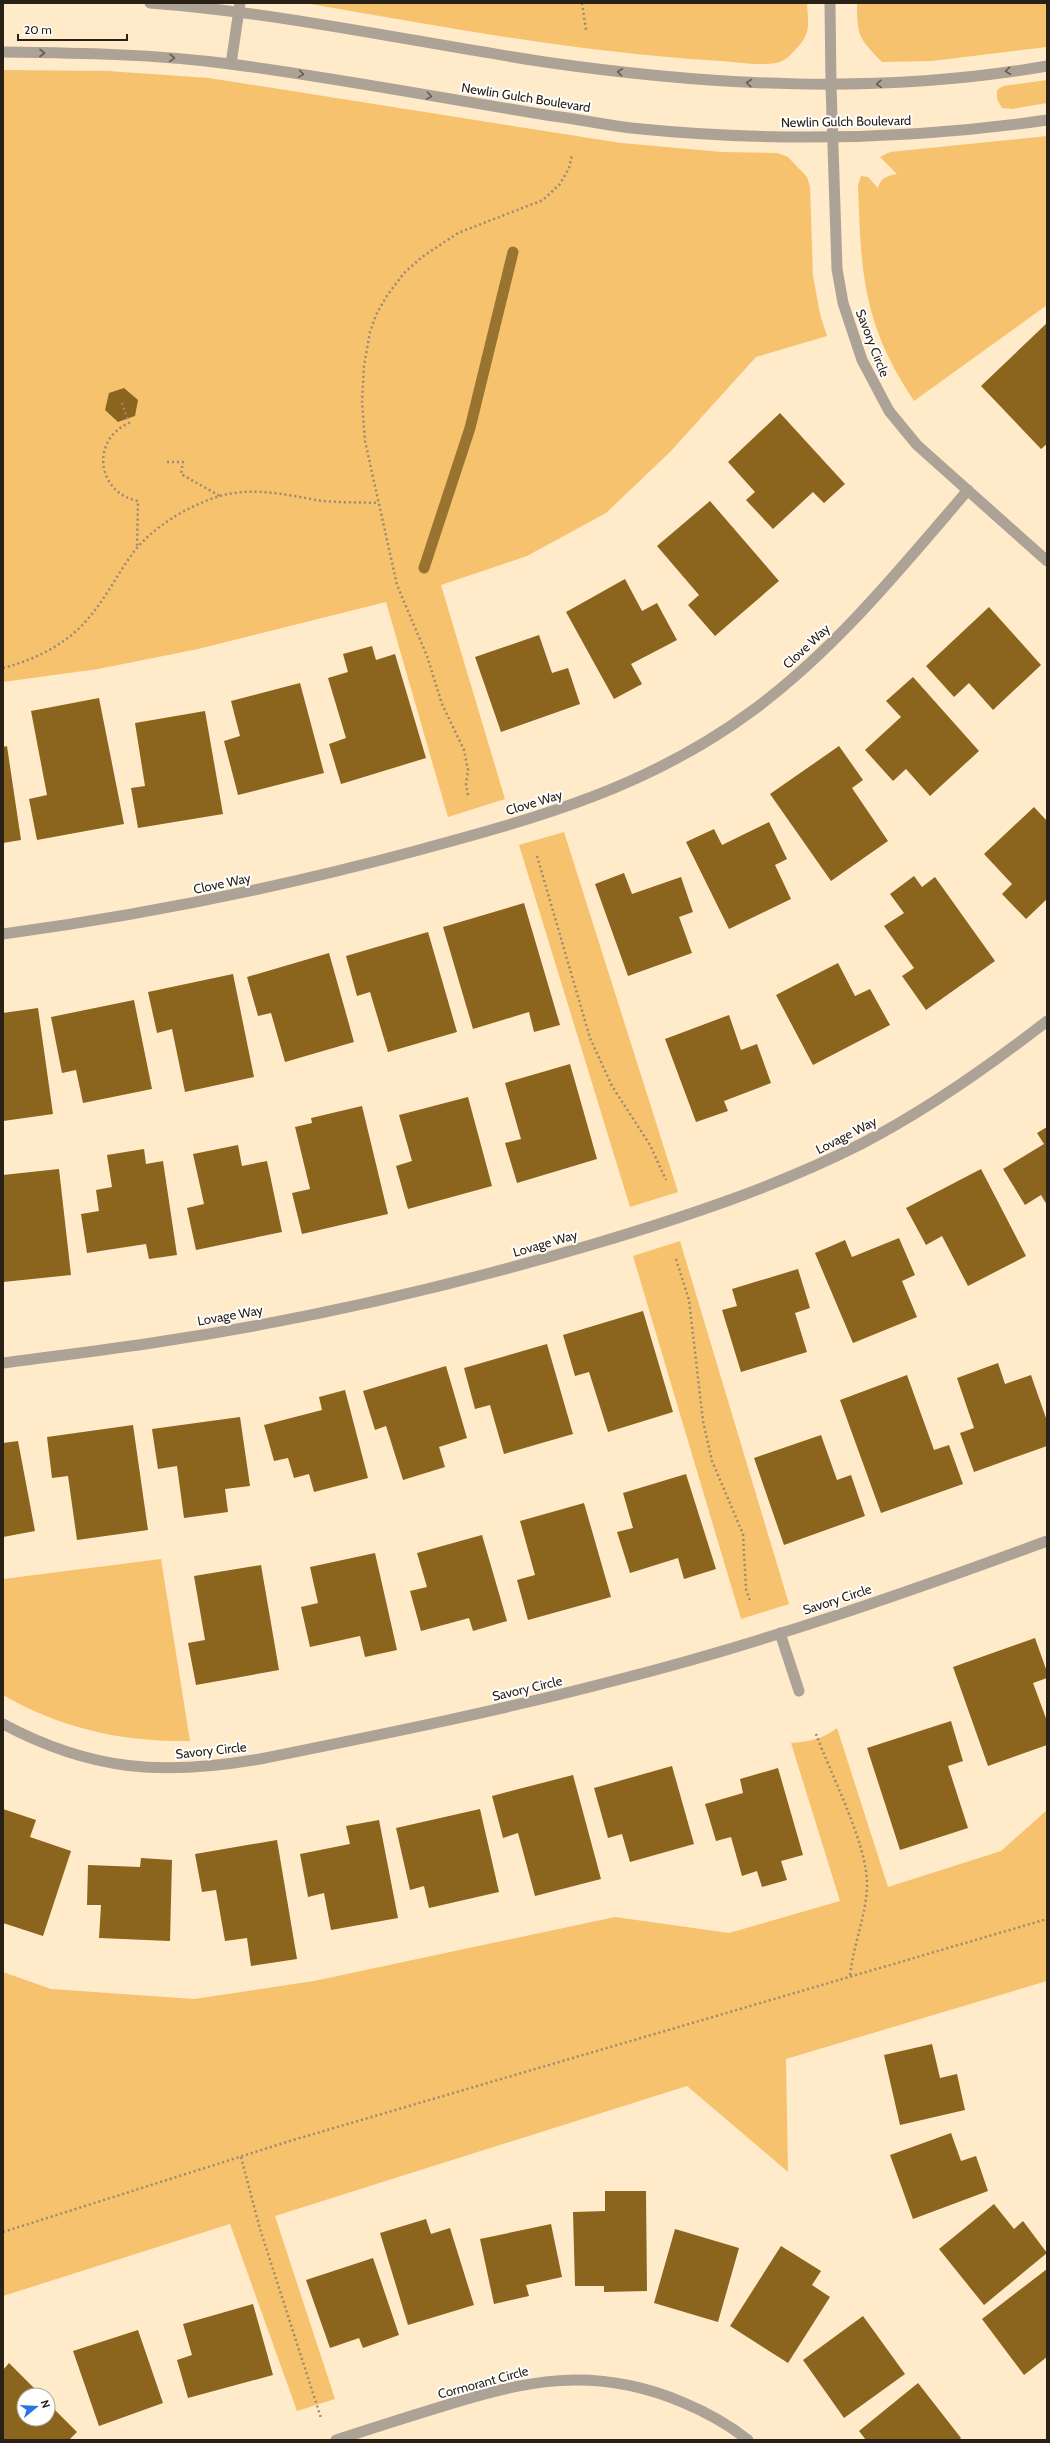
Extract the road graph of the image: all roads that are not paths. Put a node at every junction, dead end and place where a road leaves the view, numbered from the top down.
1 (150, 3) edge
2 (830, 3) edge
3 (239, 8) edge
4 (3, 52) edge
5 (231, 64) junction
6 (1047, 66) edge
7 (831, 85) junction
8 (1047, 120) edge
9 (833, 136) junction
10 (968, 490) junction
11 (1047, 561) edge
12 (3, 934) edge
13 (1047, 1021) edge
14 (3, 1363) edge
15 (1047, 1541) edge
16 (780, 1633) junction
17 (799, 1692) dead end
18 (3, 1724) edge
19 (336, 2440) edge
20 (748, 2440) edge

1 - 3 street
2 - 7 street, Savory Circle
3 - 5 street
7 -> 3 street
4 -> 5 street, Newlin Gulch Boulevard
5 -> 9 street, Newlin Gulch Boulevard
6 -> 7 street
7 - 9 street, Savory Circle
8 - 9 street, Newlin Gulch Boulevard
9 - 10 street, Savory Circle
10 - 11 street, Savory Circle
10 - 12 street, Clove Way
13 - 14 street, Lovage Way
15 - 16 street, Savory Circle
16 - 17 street
16 - 18 street, Savory Circle
19 - 20 street, Cormorant Circle

